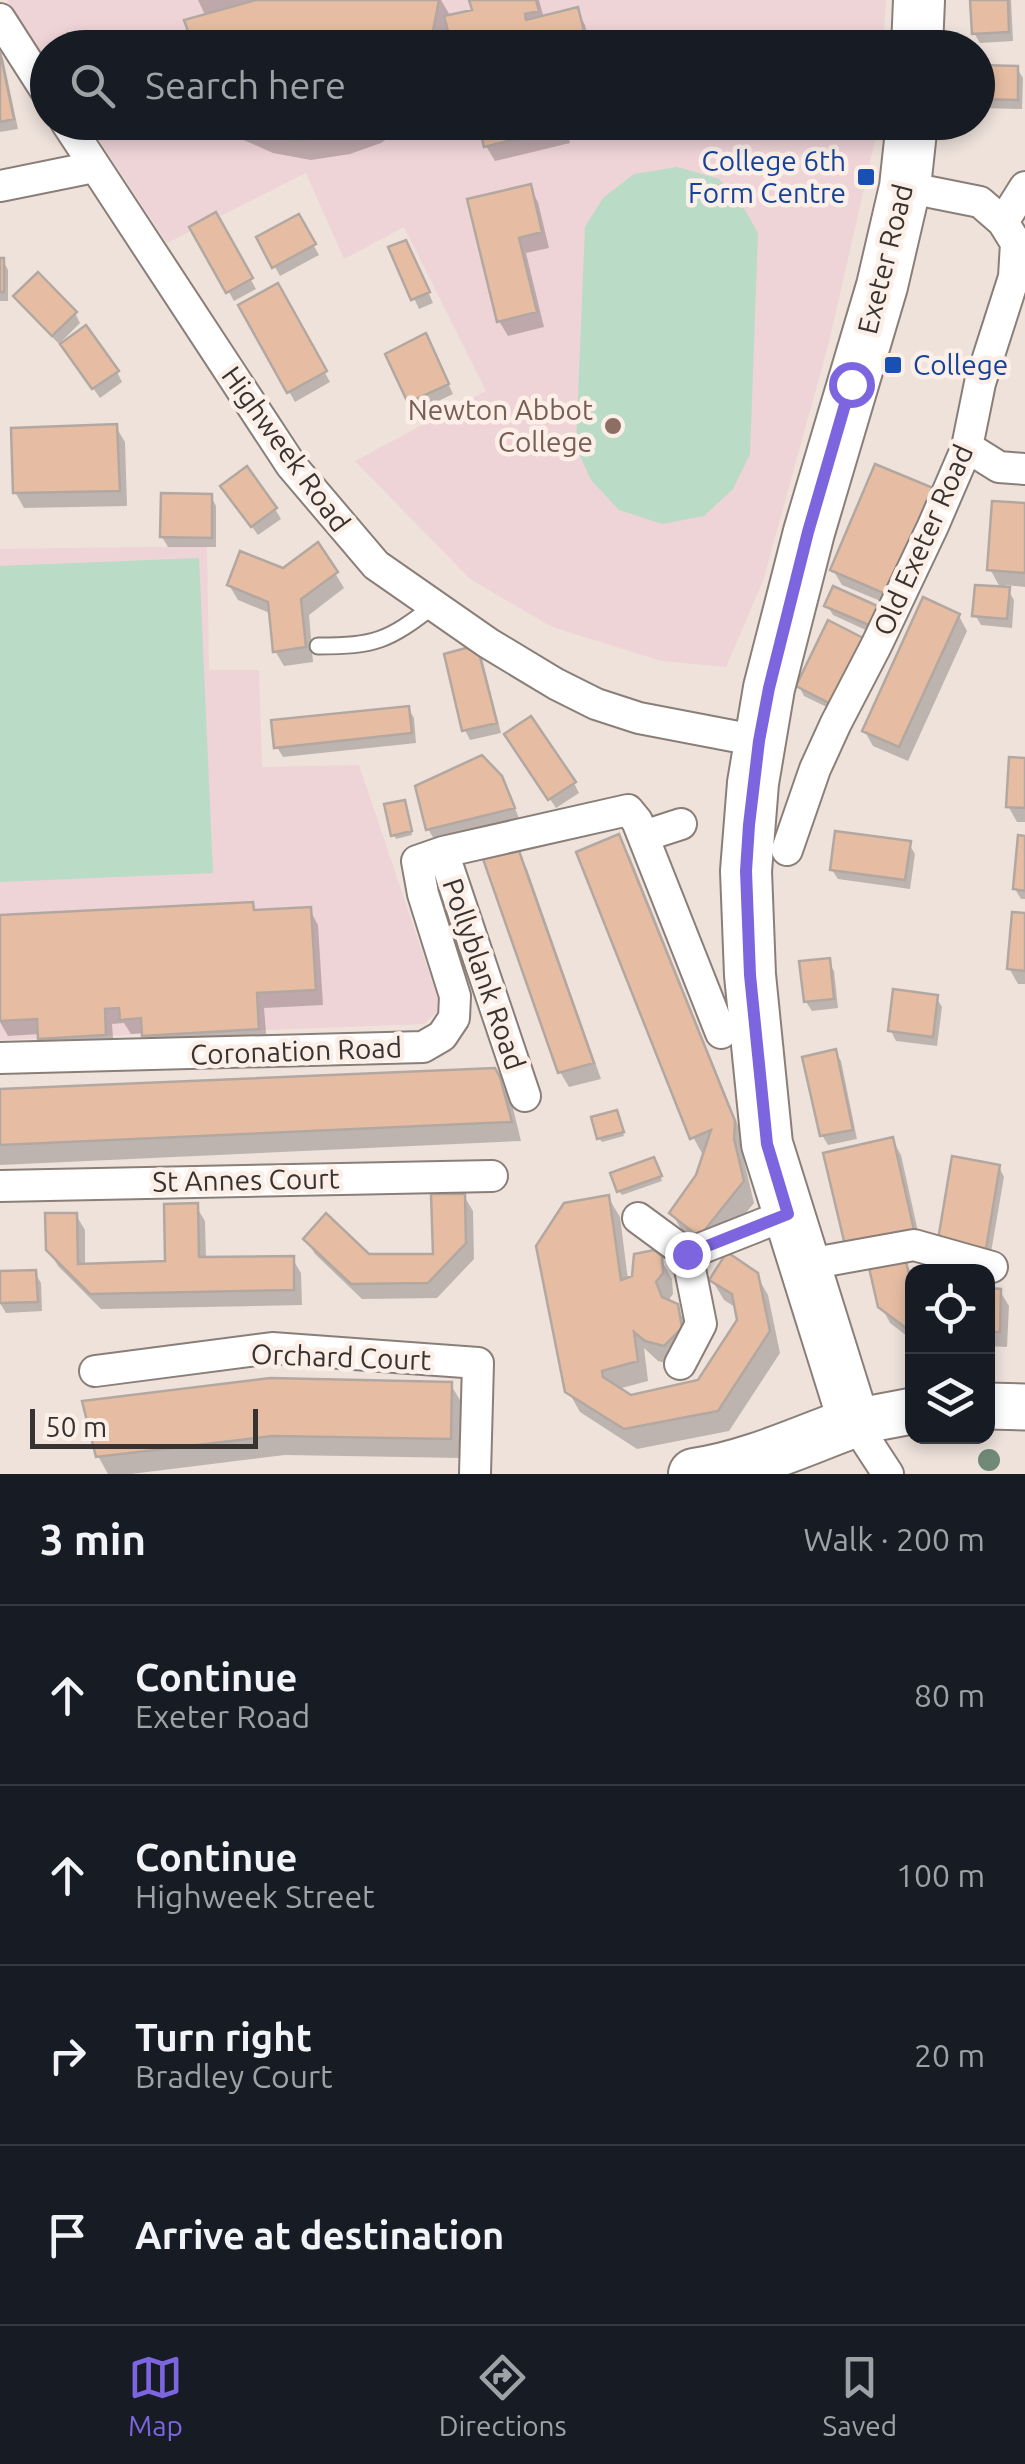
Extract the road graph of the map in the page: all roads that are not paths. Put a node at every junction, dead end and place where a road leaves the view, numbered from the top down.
1 (919, 0) edge
2 (0, 19) edge
3 (918, 30) edge
4 (30, 66) edge
5 (77, 140) edge
6 (910, 140) edge
7 (94, 167) junction
8 (0, 186) edge
9 (1025, 187) edge
10 (906, 188) junction
11 (1003, 222) junction
12 (1016, 299) edge
13 (967, 448) junction
14 (1025, 470) edge
15 (433, 606) junction
16 (318, 646) dead end
17 (759, 741) junction
18 (680, 824) dead end
19 (644, 836) junction
20 (788, 850) dead end
21 (443, 852) junction
22 (721, 1033) dead end
23 (0, 1058) edge
24 (525, 1096) dead end
25 (492, 1176) dead end
26 (0, 1186) edge
27 (788, 1214) junction
28 (638, 1218) dead end
29 (687, 1254) junction
30 (803, 1264) junction
31 (981, 1264) edge
32 (680, 1364) dead end
33 (95, 1371) dead end
34 (995, 1406) edge
35 (1025, 1407) edge
36 (905, 1412) edge
37 (854, 1422) junction
38 (475, 1474) edge
39 (694, 1474) edge
40 (888, 1474) edge

1 - 3 main road
2 - 4 street
5 - 7 street, Highweek Road
6 - 10 main road, Exeter Road
7 - 8 street
7 - 15 street, Highweek Road
9 - 11 street
10 - 11 street
10 - 17 main road, Exeter Road
11 - 12 street, Old Exeter Road
12 - 13 street, Old Exeter Road
13 - 14 street
13 - 20 street, Old Exeter Road
15 - 16 lane
15 - 17 street, Highweek Road
17 - 27 main road, Exeter Road
18 - 19 street
19 - 21 street
19 - 22 street
21 - 23 street, Coronation Road
21 - 24 street, Pollyblank Road
25 - 26 street, St Annes Court
27 - 29 street
27 - 30 main road, Exeter Road
28 - 29 street
29 - 32 street
30 - 31 street
30 - 37 main road, Exeter Road
33 - 38 street, Orchard Court
34 - 35 main road
36 - 37 main road
37 - 39 main road
37 - 40 street

